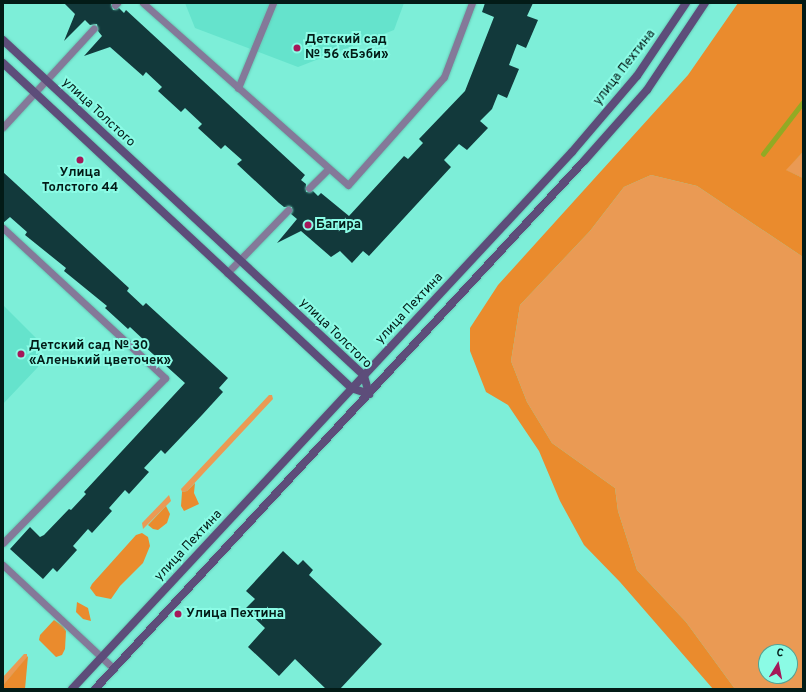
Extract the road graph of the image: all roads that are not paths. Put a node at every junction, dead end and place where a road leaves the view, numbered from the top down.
1 (143, 3) edge
2 (273, 3) edge
3 (472, 3) edge
4 (686, 3) edge
5 (704, 3) edge
6 (94, 28) dead end
7 (3, 40) edge
8 (3, 63) edge
9 (46, 80) junction
10 (238, 88) junction
11 (34, 92) junction
12 (3, 127) edge
13 (328, 169) junction
14 (310, 188) dead end
15 (288, 210) dead end
16 (3, 228) edge
17 (239, 260) junction
18 (227, 273) junction
19 (364, 376) junction
20 (351, 388) junction
21 (369, 394) junction
22 (3, 543) edge
23 (3, 565) edge
24 (102, 657) junction
25 (114, 669) junction
26 (72, 689) edge
27 (95, 689) edge

1 - 10 lane
2 - 10 lane
3 - 13 lane
4 - 19 street, улица Пехтина
5 - 21 street, улица Пехтина
6 - 9 lane
7 - 9 street, улица Толстого
8 - 11 street, улица Толстого
9 - 11 lane
9 - 17 street, улица Толстого
10 - 13 lane
11 - 12 lane
11 - 18 street, улица Толстого
13 - 14 lane
15 - 17 lane
16 - 22 lane
17 - 18 lane
17 - 19 street, улица Толстого
18 - 20 street, улица Толстого
19 - 20 street, улица Пехтина
19 - 21 street, улица Толстого
20 - 21 street, улица Толстого
20 - 24 street, улица Пехтина
21 - 25 street, улица Пехтина
23 - 24 lane
24 - 25 lane
24 - 26 street, улица Пехтина
25 - 27 street, улица Пехтина

